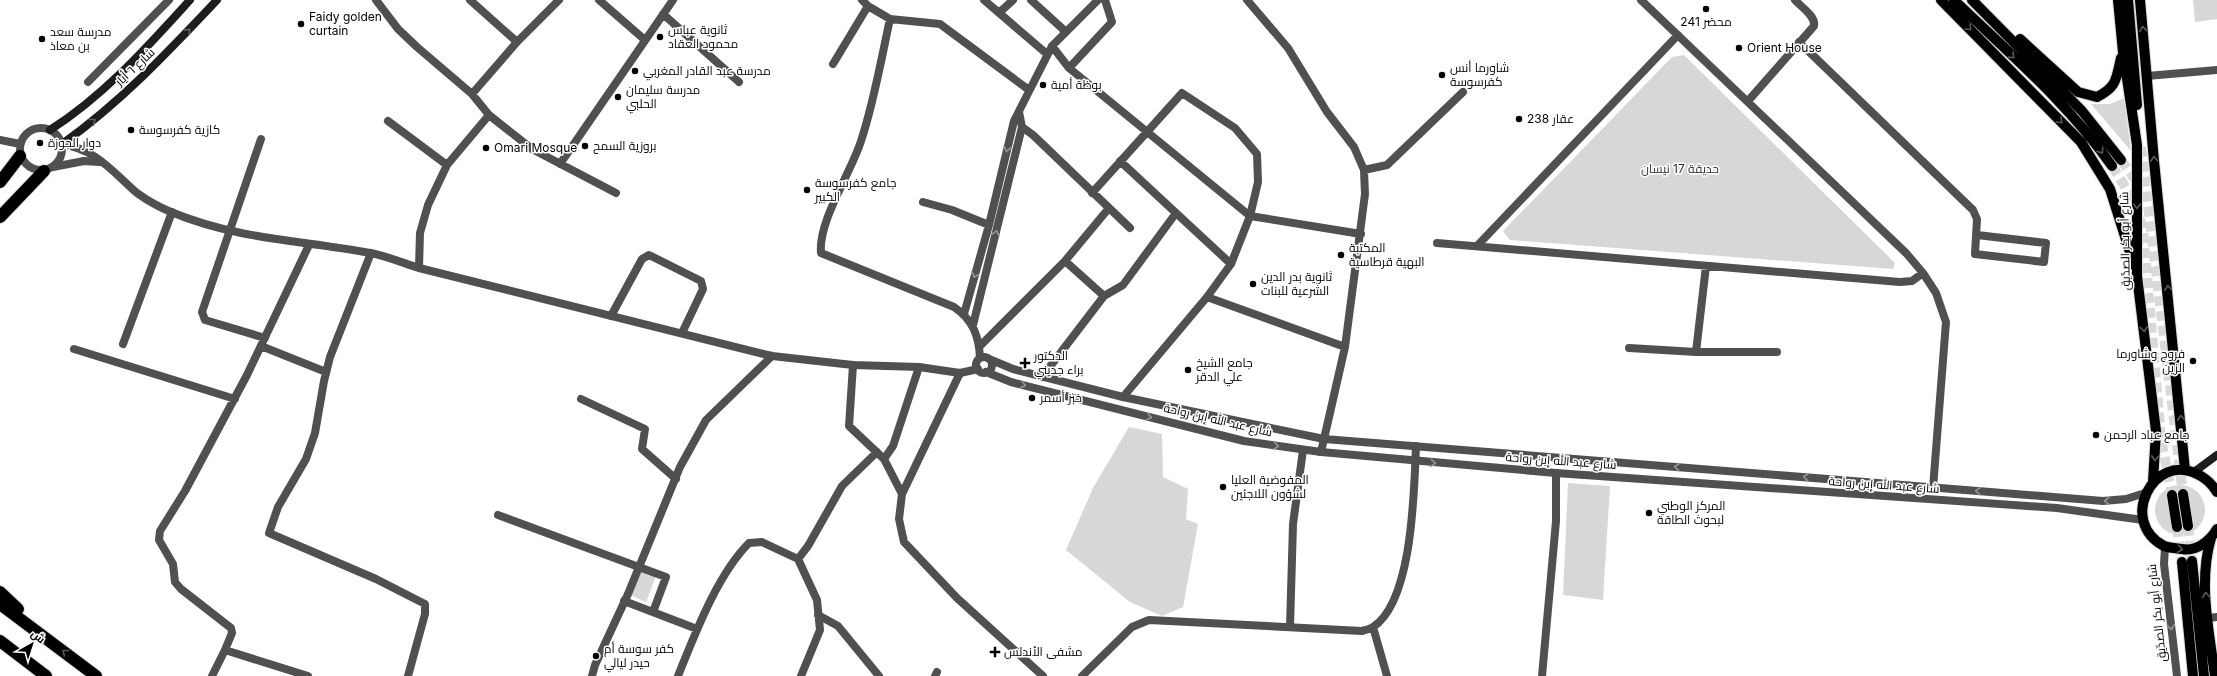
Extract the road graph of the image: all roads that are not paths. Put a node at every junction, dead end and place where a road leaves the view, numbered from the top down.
1 (169, 0) edge
2 (190, 0) edge
3 (217, 0) edge
4 (376, 0) edge
5 (470, 0) edge
6 (599, 0) edge
7 (673, 0) edge
8 (984, 0) edge
9 (1013, 0) edge
10 (1031, 0) edge
11 (1098, 0) edge
12 (1105, 0) edge
13 (1247, 0) edge
14 (1641, 0) edge
15 (1795, 0) edge
16 (1942, 0) edge
17 (1954, 0) edge
18 (1972, 0) edge
19 (1979, 0) edge
20 (2118, 0) edge
21 (2128, 0) edge
22 (2140, 0) edge
23 (556, 1) edge
24 (865, 3) edge
25 (1000, 12) junction
26 (663, 14) junction
27 (890, 19) junction
28 (1065, 31) junction
29 (1678, 35) junction
30 (645, 40) junction
31 (517, 42) junction
32 (1799, 42) junction
33 (1052, 46) junction
34 (2123, 52) junction
35 (1047, 54) junction
36 (834, 64) dead end
37 (1069, 68) junction
38 (2217, 70) edge
39 (2148, 76) junction
40 (88, 82) dead end
41 (739, 82) dead end
42 (1029, 90) junction
43 (1463, 92) dead end
44 (472, 94) junction
45 (1748, 101) junction
46 (1019, 112) junction
47 (490, 115) junction
48 (388, 121) dead end
49 (1022, 127) junction
50 (50, 130) junction
51 (1147, 130) junction
52 (261, 139) dead end
53 (0, 140) edge
54 (20, 144) junction
55 (62, 144) junction
56 (2141, 147) tunnel mouth
57 (20, 156) junction
58 (2121, 160) tunnel mouth
59 (1120, 161) junction
60 (104, 163) junction
61 (560, 164) junction
62 (447, 165) junction
63 (2112, 166) tunnel mouth
64 (48, 169) junction
65 (1364, 170) junction
66 (0, 182) edge
67 (616, 192) dead end
68 (1092, 193) junction
69 (21, 194) junction
70 (923, 202) dead end
71 (1109, 208) junction
72 (172, 212) junction
73 (1176, 213) junction
74 (1250, 216) junction
75 (0, 217) edge
76 (0, 221) edge
77 (989, 225) junction
78 (1130, 228) dead end
79 (229, 232) junction
80 (1361, 234) junction
81 (1977, 234) junction
82 (1437, 243) dead end
83 (309, 245) junction
84 (1477, 246) junction
85 (371, 253) junction
86 (1065, 261) junction
87 (1231, 264) junction
88 (1706, 266) junction
89 (419, 268) junction
90 (1923, 273) junction
91 (2137, 276) junction
92 (1104, 296) junction
93 (1207, 297) junction
94 (964, 314) junction
95 (611, 316) junction
96 (973, 325) junction
97 (682, 333) junction
98 (265, 338) junction
99 (123, 344) dead end
100 (261, 346) junction
101 (979, 347) junction
102 (1346, 347) junction
103 (1629, 348) dead end
104 (74, 349) dead end
105 (1696, 352) junction
106 (1778, 352) dead end
107 (772, 356) junction
108 (980, 358) junction
109 (989, 359) junction
110 (853, 366) junction
111 (919, 367) junction
112 (978, 369) junction
113 (326, 372) junction
114 (986, 372) junction
115 (960, 373) junction
116 (1042, 376) junction
117 (1122, 397) junction
118 (234, 399) junction
119 (581, 400) dead end
120 (1324, 439) junction
121 (1416, 446) junction
122 (1303, 450) junction
123 (877, 452) junction
124 (1321, 452) junction
125 (2217, 455) edge
126 (884, 459) junction
127 (1415, 462) junction
128 (2190, 471) junction
129 (1556, 473) junction
130 (676, 478) junction
131 (2153, 482) junction
132 (1933, 488) junction
133 (2217, 492) edge
134 (2145, 493) junction
135 (902, 494) junction
136 (2184, 494) tunnel mouth
137 (2172, 495) tunnel mouth
138 (498, 515) dead end
139 (2143, 520) junction
140 (2188, 526) tunnel mouth
141 (2177, 527) tunnel mouth
142 (2217, 529) edge
143 (2211, 538) junction
144 (2165, 546) junction
145 (798, 559) junction
146 (640, 566) junction
147 (0, 592) edge
148 (624, 601) junction
149 (0, 604) edge
150 (653, 612) junction
151 (818, 615) junction
152 (2212, 618) edge
153 (1290, 627) junction
154 (1373, 627) junction
155 (697, 629) junction
156 (47, 638) junction
157 (0, 641) edge
158 (225, 650) junction
159 (46, 676) edge
160 (96, 676) edge
161 (212, 676) edge
162 (308, 676) edge
163 (408, 676) edge
164 (592, 676) edge
165 (678, 676) edge
166 (801, 676) edge
167 (879, 676) edge
168 (1042, 676) edge
169 (1082, 676) edge
170 (1387, 676) edge
171 (1542, 676) edge
172 (2177, 676) edge
173 (2194, 676) edge
174 (2204, 676) edge
175 (2215, 676) edge

1 - 40 street
2 - 50 main road, شارع ٦ أيار
55 -> 3 main road, شارع ٦ أيار
4 - 44 street
5 - 31 street
6 - 30 street
7 - 26 street
8 - 25 street
9 - 25 street
10 - 28 street
11 - 28 street
12 - 37 street
13 - 65 street
14 - 29 street
15 - 32 street
16 -> 91 main road
17 -> 63 main road
18 - 58 main road
19 - 34 main road
20 - 34 main road, شارع أبو بكر الصدّيق
21 - 56 main road
39 -> 22 main road
23 - 31 street
24 - 27 street
24 - 36 street
25 - 35 street
26 - 30 street
26 - 41 street
27 - 42 street
27 - 94 street
28 - 33 street
29 - 45 street
29 - 84 street
30 - 61 street
31 - 44 street
32 - 45 street
32 - 81 street
33 - 35 street
33 - 37 street
34 -> 91 main road, شارع أبو بكر الصدّيق
35 - 42 street
37 - 51 street
38 - 39 street
128 -> 39 main road
42 - 46 street
43 - 65 street
44 - 47 street
45 - 90 street
46 - 49 street
46 -> 77 street
47 - 61 street
47 - 62 street
48 - 62 street
49 - 68 street
96 -> 49 street
50 - 54 street
50 - 55 street
51 - 59 street
51 - 74 street
51 - 74 street
52 - 79 street
53 - 54 street
54 - 57 street
55 - 60 street
55 - 64 street
57 - 64 street
57 - 66 highway
59 - 68 street
59 - 73 street
60 - 64 street
60 - 72 street
61 - 67 street
62 - 89 street
64 - 69 highway
65 - 80 street
68 - 71 street
69 - 75 highway
69 - 76 highway
70 - 77 street
71 - 78 street
71 - 86 street
72 - 79 street
72 - 99 street
73 - 87 street
73 - 92 street
74 - 80 street
74 - 87 street
77 -> 94 street
79 - 83 street
79 - 98 street
80 - 102 street
81 - 81 street
82 - 84 street
83 - 85 street
83 - 98 street
84 - 88 street
85 - 89 street
85 - 113 street
86 - 92 street
86 - 101 street
87 - 93 street
88 - 90 street
88 - 105 street
89 - 95 street
90 - 132 street
91 -> 131 main road, شارع أبو بكر الصدّيق
92 - 116 street
93 - 102 street
93 - 117 street
94 - 96 street
95 - 97 street
95 - 97 street
96 - 101 street
97 - 107 street
98 - 100 street
100 - 113 street
100 - 118 street
101 - 108 street
102 - 120 street
103 - 105 street
104 - 118 street
105 - 106 street
107 - 110 street
107 - 130 street
108 - 109 street
108 - 112 street
109 - 114 street
109 - 116 street, شارع عبد الله إبن رواحة
110 - 111 street
110 - 123 street
111 - 115 street
111 - 126 street
112 - 114 street
112 - 115 street
113 - 163 street
114 -> 122 street, شارع عبد الله إبن رواحة
115 - 135 street
116 - 117 street, شارع عبد الله إبن رواحة
117 - 120 street, شارع عبد الله إبن رواحة
118 - 158 street
119 - 130 street
120 - 121 street, شارع عبد الله إبن رواحة
120 - 124 street
121 - 127 street
132 -> 121 street, شارع عبد الله إبن رواحة
122 - 124 street, شارع عبد الله إبن رواحة
122 - 153 street
123 - 126 street
123 - 145 street
124 - 127 street, شارع عبد الله إبن رواحة
125 - 128 main road
126 - 135 street
127 -> 129 street, شارع عبد الله إبن رواحة
127 - 154 street
128 - 131 main road
128 - 133 main road
129 - 139 street, شارع عبد الله إبن رواحة
129 - 171 street
130 - 146 street
131 - 134 main road
134 -> 132 street, شارع عبد الله إبن رواحة
134 - 139 main road
135 - 168 street
136 - 140 main road
137 - 141 main road
138 - 146 street
139 - 144 main road
142 - 143 main road
144 -> 143 main road
152 -> 143 main road
144 -> 172 street, شارع أبو بكر الصدّيق
145 - 151 street
145 - 155 street
146 - 148 street
146 - 150 street
147 - 156 highway
148 - 150 street
148 - 164 street
149 - 156 highway
150 - 155 street
151 - 166 street
151 - 167 street
152 - 175 main road
153 - 154 street
153 - 169 street
154 - 170 street
155 - 165 street
160 -> 156 highway
157 - 159 highway
158 - 161 street
158 - 162 street
173 - 174 main road

